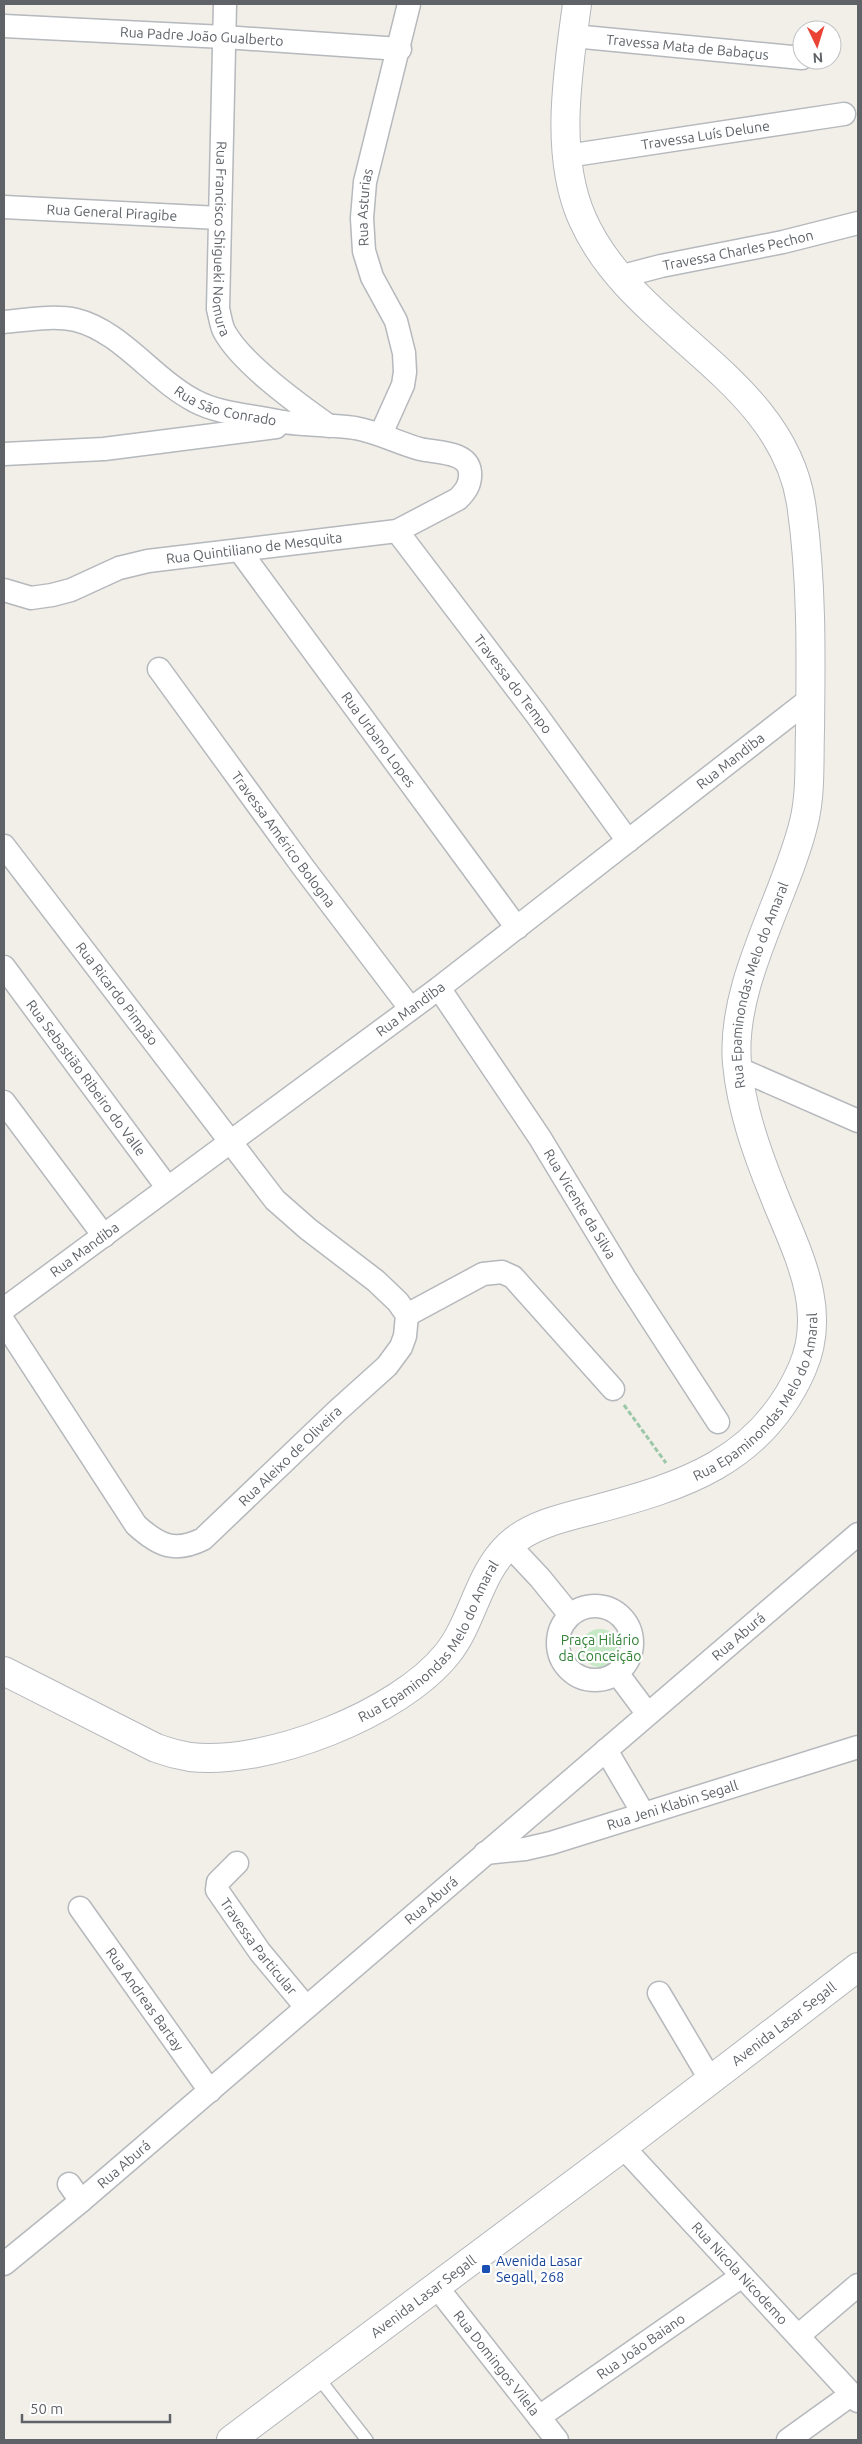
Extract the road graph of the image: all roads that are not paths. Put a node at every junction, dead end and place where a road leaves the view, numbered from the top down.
1 (225, 4) edge
2 (409, 4) edge
3 (577, 4) edge
4 (4, 26) edge
5 (573, 36) junction
6 (224, 37) junction
7 (400, 49) junction
8 (792, 57) edge
9 (844, 114) dead end
10 (567, 156) junction
11 (4, 207) edge
12 (219, 218) junction
13 (858, 223) edge
14 (620, 277) junction
15 (4, 322) edge
16 (295, 425) junction
17 (329, 426) junction
18 (381, 434) junction
19 (4, 454) edge
20 (464, 459) joint
21 (397, 531) junction
22 (240, 551) junction
23 (4, 590) edge
24 (158, 670) dead end
25 (810, 700) junction
26 (628, 841) junction
27 (4, 846) edge
28 (517, 928) junction
29 (4, 967) edge
30 (438, 988) junction
31 (410, 1008) junction
32 (738, 1068) junction
33 (6, 1108) edge
34 (858, 1121) edge
35 (229, 1143) junction
36 (167, 1187) junction
37 (104, 1236) junction
38 (4, 1309) edge
39 (407, 1315) junction
40 (4, 1322) edge
41 (613, 1389) road end
42 (718, 1422) dead end
43 (858, 1534) edge
44 (509, 1545) junction
45 (570, 1616) junction
46 (4, 1671) edge
47 (617, 1673) junction
48 (647, 1714) junction
49 (858, 1747) edge
50 (606, 1750) junction
51 (643, 1813) junction
52 (485, 1853) junction
53 (237, 1862) dead end
54 (80, 1908) dead end
55 (858, 1967) edge
56 (659, 1993) dead end
57 (306, 2007) junction
58 (710, 2079) junction
59 (210, 2091) junction
60 (623, 2147) junction
61 (4, 2264) edge
62 (742, 2276) junction
63 (858, 2285) edge
64 (436, 2286) junction
65 (798, 2336) junction
66 (317, 2376) junction
67 (855, 2397) edge
68 (539, 2417) junction
69 (231, 2440) edge
70 (367, 2440) edge
71 (557, 2440) edge
72 (788, 2440) edge

1 - 6 street, Rua Francisco Shigueki Nomura
2 - 7 street, Rua Asturias
3 - 5 street, Rua Epaminondas Melo do Amaral
4 - 6 street, Rua Padre João Gualberto
5 - 8 street, Travessa Mata de Babaçus
5 - 10 street, Rua Epaminondas Melo do Amaral
6 - 7 street, Rua Padre João Gualberto
6 - 12 street, Rua Francisco Shigueki Nomura
7 - 18 street, Rua Asturias
9 - 10 street, Travessa Luís Delune
10 - 14 street, Rua Epaminondas Melo do Amaral
11 - 12 street, Rua General Piragibe
12 - 17 street, Rua Francisco Shigueki Nomura
13 - 14 street, Travessa Charles Pechon
14 - 25 street, Rua Epaminondas Melo do Amaral
15 - 16 street, Rua São Conrado
16 - 17 street, Rua São Conrado
16 - 19 street
17 - 18 street, Rua São Conrado
18 - 20 street, Rua São Conrado
20 - 21 street, Rua Quintiliano de Mesquita
21 - 22 street, Rua Quintiliano de Mesquita
21 - 26 street, Travessa do Tempo
22 - 23 street, Rua Quintiliano de Mesquita
22 - 28 street, Rua Urbano Lopes
24 - 31 street, Travessa Américo Bologna
25 - 26 street, Rua Mandiba
25 - 32 street, Rua Epaminondas Melo do Amaral
26 - 28 street, Rua Mandiba
27 - 35 street, Rua Ricardo Pimpão
28 - 30 street, Rua Mandiba
29 - 36 street, Rua Sebastião Ribeiro do Valle
30 - 31 street, Rua Mandiba
30 - 42 street, Rua Vicente da Silva
31 - 35 street, Rua Mandiba
32 - 34 street
32 - 44 street, Rua Epaminondas Melo do Amaral
33 - 37 street
35 - 36 street, Rua Mandiba
35 - 39 street
36 - 37 street, Rua Mandiba
37 - 38 street, Rua Mandiba
39 - 40 street, Rua Aleixo de Oliveira
39 - 41 street
43 - 48 street, Rua Aburá
44 - 45 street
44 - 46 street, Rua Epaminondas Melo do Amaral
45 - 47 street
45 - 47 street
47 - 48 street
48 - 50 street, Rua Aburá
49 - 51 street, Rua Jeni Klabin Segall
50 - 51 street
50 - 52 street, Rua Aburá
51 - 52 street, Rua Jeni Klabin Segall
52 - 57 street, Rua Aburá
53 - 57 street, Travessa Particular
54 - 59 street, Rua Andreas Bartay
55 - 58 street, Avenida Lasar Segall
56 - 58 street
57 - 59 street, Rua Aburá
58 - 60 street, Avenida Lasar Segall
59 - 61 street, Rua Aburá
60 - 62 street, Rua Nicola Nicodemo
60 - 64 street, Avenida Lasar Segall
62 - 65 street, Rua Nicola Nicodemo
62 - 68 street, Rua João Baiano
63 - 65 street
64 - 66 street, Avenida Lasar Segall
64 - 68 street, Rua Domingos Vilela
65 - 67 street, Rua Nicola Nicodemo
66 - 69 street, Avenida Lasar Segall
66 - 70 lane
67 - 72 street
68 - 71 street, Rua Domingos Vilela

